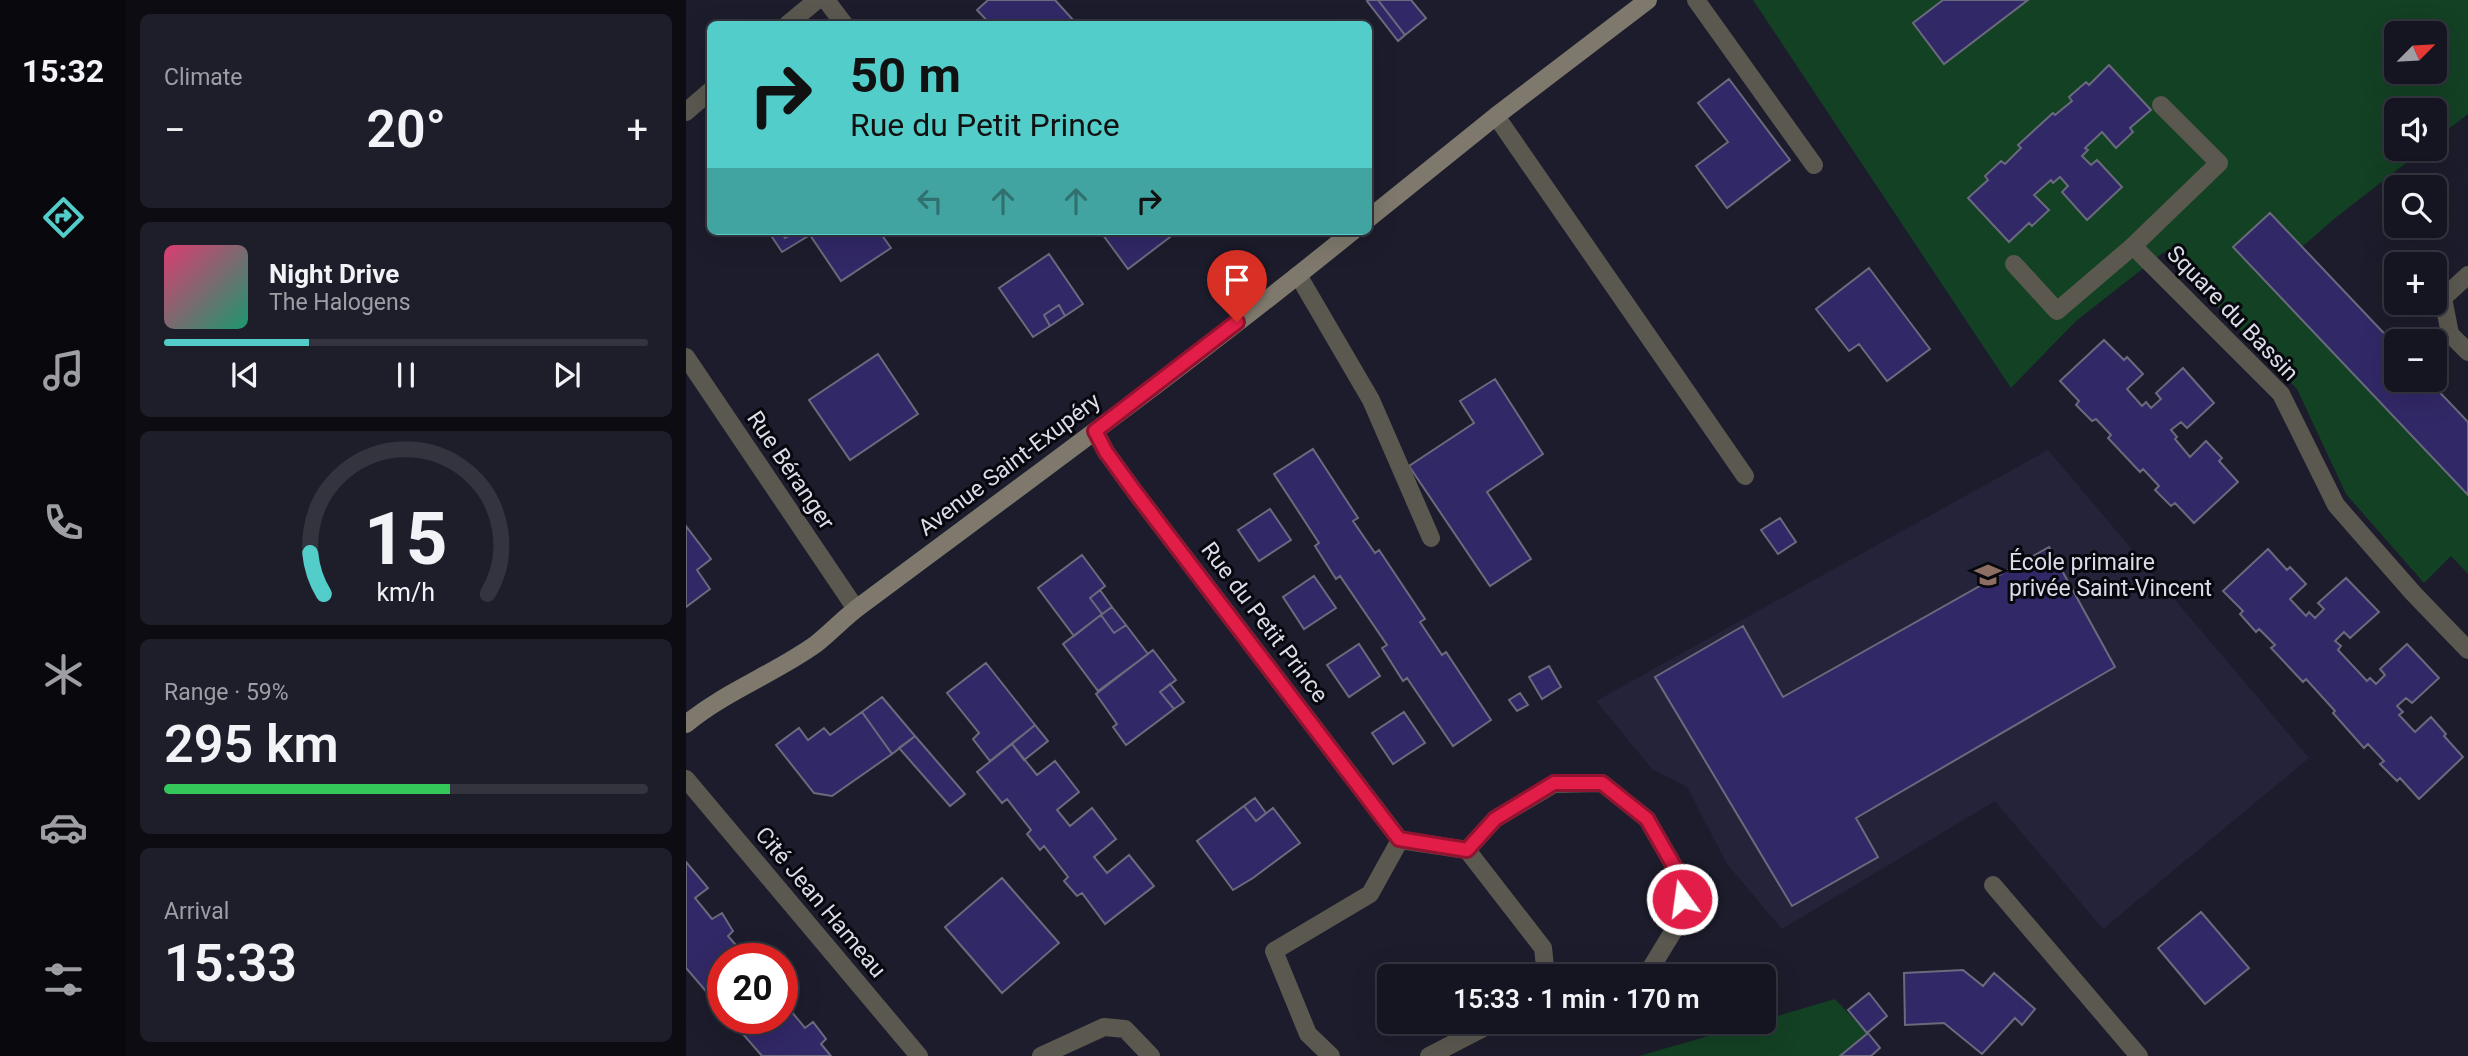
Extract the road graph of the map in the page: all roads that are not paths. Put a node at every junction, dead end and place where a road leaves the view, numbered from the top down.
1 (817, 0) edge
2 (826, 0) edge
3 (1648, 0) edge
4 (1696, 0) edge
5 (792, 21) edge
6 (842, 21) edge
7 (707, 94) edge
8 (2161, 105) dead end
9 (686, 112) edge
10 (1496, 116) junction
11 (1814, 165) dead end
12 (1372, 216) edge
13 (1348, 235) edge
14 (2133, 246) junction
15 (2014, 264) dead end
16 (1298, 275) junction
17 (2468, 275) edge
18 (2468, 352) edge
19 (686, 358) edge
20 (1095, 431) junction
21 (1745, 476) dead end
22 (1432, 538) dead end
23 (856, 609) junction
24 (2468, 650) edge
25 (686, 724) edge
26 (686, 779) edge
27 (1399, 839) junction
28 (1467, 850) junction
29 (1993, 884) dead end
30 (1545, 964) edge
31 (1653, 964) edge
32 (1472, 1034) edge
33 (919, 1056) edge
34 (1041, 1056) edge
35 (1151, 1056) edge
36 (1331, 1056) edge
37 (1429, 1056) edge
38 (2139, 1056) edge

1 - 5 street
2 - 6 street
3 - 10 main road
4 - 11 street
7 - 9 street
8 - 14 street
10 - 12 main road
10 - 21 street
13 - 16 main road, Avenue Saint-Exupéry
14 - 15 street
14 - 24 street, Square du Bassin
16 - 20 main road, Avenue Saint-Exupéry
16 - 22 street
17 - 18 street
19 - 23 street, Rue Béranger
20 - 23 main road, Avenue Saint-Exupéry
20 - 27 street, Rue du Petit Prince
23 - 25 main road, Avenue Saint-Exupéry
26 - 33 street, Cité Jean Hameau
27 - 28 street
27 - 36 street
28 - 30 street
28 - 31 street
29 - 38 street
32 - 37 street
34 - 35 street

